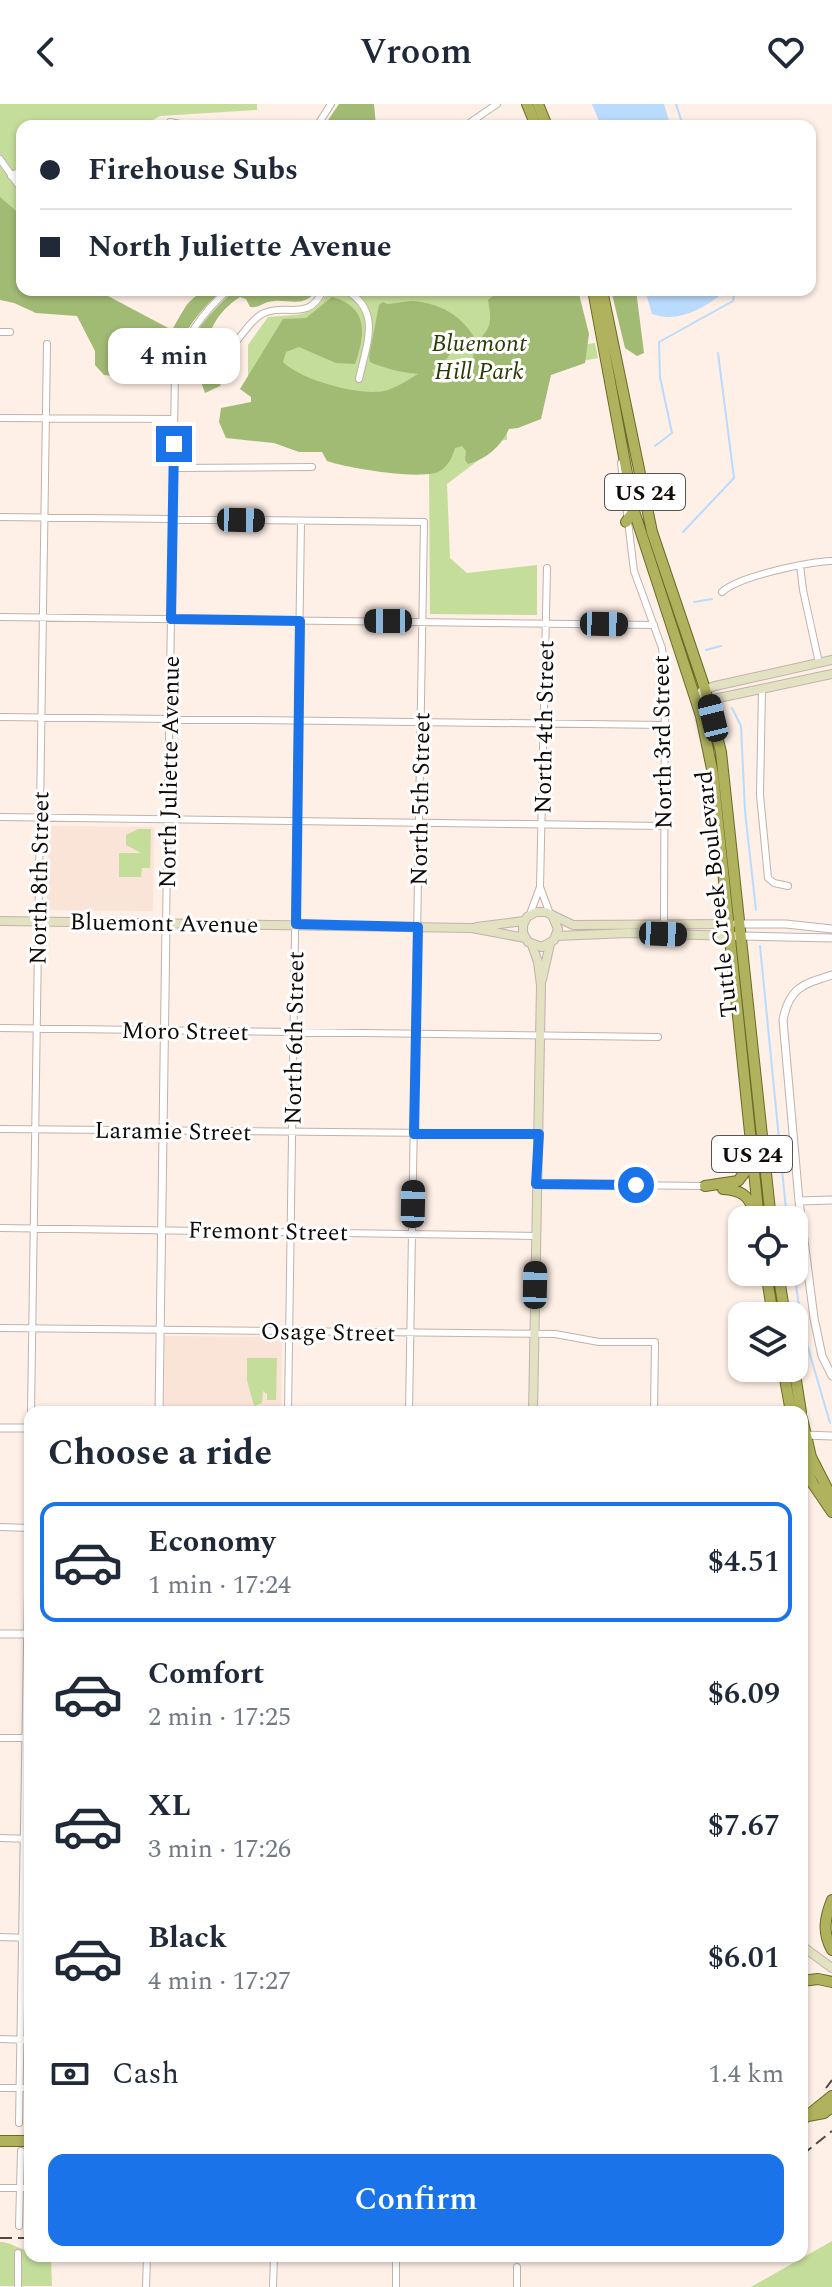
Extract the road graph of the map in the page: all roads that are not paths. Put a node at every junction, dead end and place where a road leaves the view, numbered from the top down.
1 (497, 104) edge
2 (474, 120) edge
3 (0, 159) edge
4 (16, 173) edge
5 (11, 176) junction
6 (16, 182) edge
7 (221, 296) edge
8 (321, 296) edge
9 (356, 296) edge
10 (594, 296) edge
11 (603, 296) edge
12 (0, 332) edge
13 (10, 332) dead end
14 (235, 343) dead end
15 (47, 344) dead end
16 (359, 379) dead end
17 (0, 418) edge
18 (46, 419) junction
19 (174, 419) junction
20 (619, 433) junction
21 (639, 462) junction
22 (312, 467) dead end
23 (174, 468) junction
24 (634, 511) junction
25 (0, 517) edge
26 (45, 517) junction
27 (173, 519) junction
28 (301, 521) junction
29 (626, 522) junction
30 (832, 561) edge
31 (800, 565) junction
32 (547, 568) dead end
33 (722, 592) dead end
34 (0, 617) edge
35 (43, 617) junction
36 (171, 619) junction
37 (300, 621) junction
38 (423, 622) junction
39 (545, 623) junction
40 (654, 625) junction
41 (832, 660) edge
42 (819, 663) junction
43 (794, 669) junction
44 (832, 674) edge
45 (791, 682) junction
46 (762, 688) junction
47 (707, 694) junction
48 (694, 696) junction
49 (0, 717) edge
50 (41, 718) junction
51 (170, 719) junction
52 (298, 721) junction
53 (421, 722) junction
54 (544, 724) junction
55 (665, 725) junction
56 (0, 817) edge
57 (40, 818) junction
58 (168, 820) junction
59 (297, 822) junction
60 (419, 823) junction
61 (542, 825) junction
62 (665, 826) junction
63 (788, 886) dead end
64 (540, 887) junction
65 (551, 915) junction
66 (527, 917) junction
67 (0, 921) edge
68 (38, 922) junction
69 (664, 923) junction
70 (166, 924) junction
71 (296, 924) junction
72 (729, 924) junction
73 (741, 924) junction
74 (418, 927) junction
75 (472, 928) junction
76 (832, 929) edge
77 (629, 933) junction
78 (736, 936) junction
79 (829, 938) edge
80 (553, 940) junction
81 (528, 942) junction
82 (832, 975) edge
83 (541, 985) junction
84 (0, 1028) edge
85 (37, 1029) junction
86 (165, 1030) junction
87 (294, 1032) junction
88 (416, 1033) junction
89 (540, 1036) junction
90 (658, 1037) dead end
91 (745, 1088) junction
92 (0, 1129) edge
93 (35, 1129) junction
94 (163, 1131) junction
95 (292, 1132) junction
96 (414, 1134) junction
97 (539, 1134) junction
98 (536, 1184) junction
99 (705, 1186) junction
100 (832, 1200) edge
101 (799, 1201) junction
102 (752, 1206) edge
103 (756, 1206) edge
104 (769, 1206) edge
105 (0, 1228) edge
106 (34, 1229) junction
107 (162, 1230) junction
108 (290, 1232) junction
109 (412, 1233) junction
110 (536, 1236) junction
111 (0, 1328) edge
112 (32, 1328) junction
113 (161, 1330) junction
114 (288, 1331) junction
115 (411, 1333) junction
116 (534, 1334) junction
117 (832, 1376) edge
118 (786, 1382) edge
119 (796, 1382) edge
120 (31, 1406) edge
121 (159, 1406) edge
122 (288, 1406) edge
123 (409, 1406) edge
124 (533, 1406) edge
125 (654, 1406) edge
126 (790, 1406) edge
127 (800, 1406) edge
128 (0, 1428) edge
129 (24, 1428) edge
130 (808, 1435) edge
131 (832, 1436) edge
132 (808, 1448) edge
133 (808, 1473) edge
134 (832, 1498) edge
135 (832, 1512) edge
136 (0, 1527) edge
137 (24, 1528) edge
138 (0, 1634) edge
139 (24, 1634) edge
140 (0, 1738) edge
141 (24, 1738) edge
142 (0, 1838) edge
143 (24, 1839) edge
144 (832, 1900) edge
145 (0, 1937) edge
146 (24, 1938) edge
147 (808, 1950) edge
148 (832, 1950) edge
149 (808, 1957) edge
150 (832, 1968) edge
151 (832, 1974) edge
152 (24, 1979) edge
153 (808, 1980) edge
154 (832, 1982) edge
155 (0, 2039) edge
156 (21, 2040) junction
157 (0, 2088) edge
158 (20, 2088) junction
159 (24, 2088) edge
160 (832, 2096) edge
161 (832, 2107) edge
162 (808, 2112) edge
163 (808, 2115) edge
164 (19, 2123) dead end
165 (0, 2141) edge
166 (24, 2141) edge
167 (21, 2151) dead end
168 (0, 2188) edge
169 (20, 2188) junction
170 (24, 2188) edge
171 (19, 2226) dead end
172 (18, 2253) dead end
173 (147, 2262) edge
174 (274, 2262) edge
175 (396, 2262) edge
176 (517, 2267) dead end
177 (18, 2287) edge
178 (146, 2287) edge
179 (273, 2287) edge
180 (396, 2287) edge
181 (517, 2287) edge

1 - 2 street
3 - 5 street
4 - 5 street
5 - 6 street
7 - 19 street, North Juliette Avenue
8 - 14 street
9 - 16 street
10 - 20 highway, Tuttle Creek Boulevard / US 24
11 - 21 highway, Tuttle Creek Boulevard / US 24
12 - 13 street
15 - 18 street, North 8th Street
17 - 18 street
18 - 19 street
18 - 26 street, North 8th Street
19 - 23 street, North Juliette Avenue
20 - 24 highway, Tuttle Creek Boulevard / US 24
20 - 29 street, North 3rd Street
21 - 24 highway
21 - 47 highway, Tuttle Creek Boulevard / US 24
22 - 23 street
23 - 27 street, North Juliette Avenue
24 - 29 highway
24 - 48 highway, Tuttle Creek Boulevard / US 24
25 - 26 street
26 - 27 street
26 - 35 street, North 8th Street
27 - 28 street
27 - 36 street, North Juliette Avenue
28 - 37 street, North 6th Street
28 - 38 street, North 5th Street
29 - 40 street, North 3rd Street
30 - 31 street
31 - 33 street
31 - 42 street
32 - 39 street, North 4th Street
34 - 35 street
35 - 36 street
35 - 50 street, North 8th Street
36 - 37 street
36 - 51 street, North Juliette Avenue
37 - 38 street
37 - 52 street, North 6th Street
38 - 39 street
38 - 53 street, North 5th Street
39 - 40 street
39 - 54 street, North 4th Street
40 - 55 street, North 3rd Street
41 - 42 main road
42 - 43 main road
42 - 45 main road
43 - 46 main road
43 - 47 main road
44 - 45 main road
45 - 46 main road
46 - 47 main road
46 - 63 street
47 - 48 main road
47 - 73 highway, Tuttle Creek Boulevard / US 24
48 - 72 highway, Tuttle Creek Boulevard / US 24
49 - 50 street
50 - 51 street
50 - 57 street, North 8th Street
51 - 52 street
51 - 58 street, North Juliette Avenue
52 - 53 street
52 - 59 street, North 6th Street
53 - 54 street
53 - 60 street, North 5th Street
54 - 55 street
54 - 61 street, North 4th Street
55 - 62 street, North 3rd Street
56 - 57 street
57 - 58 street
57 - 68 street, North 8th Street
58 - 59 street
58 - 70 street, North Juliette Avenue
59 - 60 street
59 - 71 street, North 6th Street
60 - 61 street
60 - 74 street, North 5th Street
61 - 62 street
61 - 64 street, North 4th Street
62 - 69 street, North 3rd Street
64 - 65 street, North 4th Street
64 - 66 street, North 4th Street
65 - 66 main road
65 - 69 main road
65 - 80 main road
66 - 75 main road, Bluemont Avenue
66 - 81 main road
67 - 68 main road, Bluemont Avenue
68 - 70 main road, Bluemont Avenue
68 - 85 street, North 8th Street
69 - 72 main road
69 - 77 street
70 - 71 main road, Bluemont Avenue
70 - 86 street, North Juliette Avenue
71 - 74 main road, Bluemont Avenue
71 - 87 street, North 6th Street
72 - 73 main road
72 - 78 highway, Tuttle Creek Boulevard / US 24
73 - 76 street
73 - 78 highway, Tuttle Creek Boulevard / US 24
74 - 75 main road, Bluemont Avenue
74 - 88 street, North 5th Street
75 - 81 main road, Bluemont Avenue
77 - 78 main road
77 - 80 main road
78 - 79 street
78 - 91 highway, Tuttle Creek Boulevard / US 24
78 - 104 highway, Tuttle Creek Boulevard / US 24
80 - 81 main road
80 - 83 main road
81 - 83 main road
82 - 101 street
83 - 89 main road
84 - 85 street, Moro Street
85 - 86 street, Moro Street
85 - 93 street, North 8th Street
86 - 87 street, Moro Street
86 - 94 street, North Juliette Avenue
87 - 88 street, Moro Street
87 - 95 street, North 6th Street
88 - 89 street, Moro Street
88 - 96 street, North 5th Street
89 - 90 street, Moro Street
89 - 97 main road
91 - 99 highway
91 - 103 highway, Tuttle Creek Boulevard / US 24
92 - 93 street, Laramie Street
93 - 94 street, Laramie Street
93 - 106 street, North 8th Street
94 - 95 street, Laramie Street
94 - 107 street, North Juliette Avenue
95 - 96 street, Laramie Street
95 - 108 street, North 6th Street
96 - 97 street, Laramie Street
96 - 109 street, North 5th Street
97 - 98 main road
98 - 99 street
98 - 110 main road
99 - 102 highway
100 - 101 street
101 - 117 street
105 - 106 street, Fremont Street
106 - 107 street, Fremont Street
106 - 112 street, North 8th Street
107 - 108 street, Fremont Street
107 - 113 street, North Juliette Avenue
108 - 109 street, Fremont Street
108 - 114 street, North 6th Street
109 - 110 street, Fremont Street
109 - 115 street, North 5th Street
110 - 116 main road
111 - 112 street, Osage Street
112 - 113 street, Osage Street
112 - 120 street, North 8th Street
113 - 114 street, Osage Street
113 - 121 street, North Juliette Avenue
114 - 115 street, Osage Street
114 - 122 street, North 6th Street
115 - 116 street, Osage Street
115 - 123 street, North 5th Street
116 - 124 main road
116 - 125 street, Osage Street
118 - 126 highway
119 - 127 highway
128 - 129 street
130 - 131 street
132 - 134 highway
133 - 135 highway
136 - 137 street
138 - 139 street
140 - 141 street
142 - 143 street
144 - 148 highway
145 - 146 street
147 - 150 main road
149 - 151 main road
152 - 156 street
153 - 154 highway
155 - 156 street
156 - 158 street
157 - 158 street
158 - 159 street
158 - 164 street
160 - 162 highway
161 - 163 highway
165 - 166 highway
167 - 169 street
168 - 169 street
169 - 170 street
169 - 171 street
172 - 177 street
173 - 178 street
174 - 179 street
175 - 180 street
176 - 181 street

